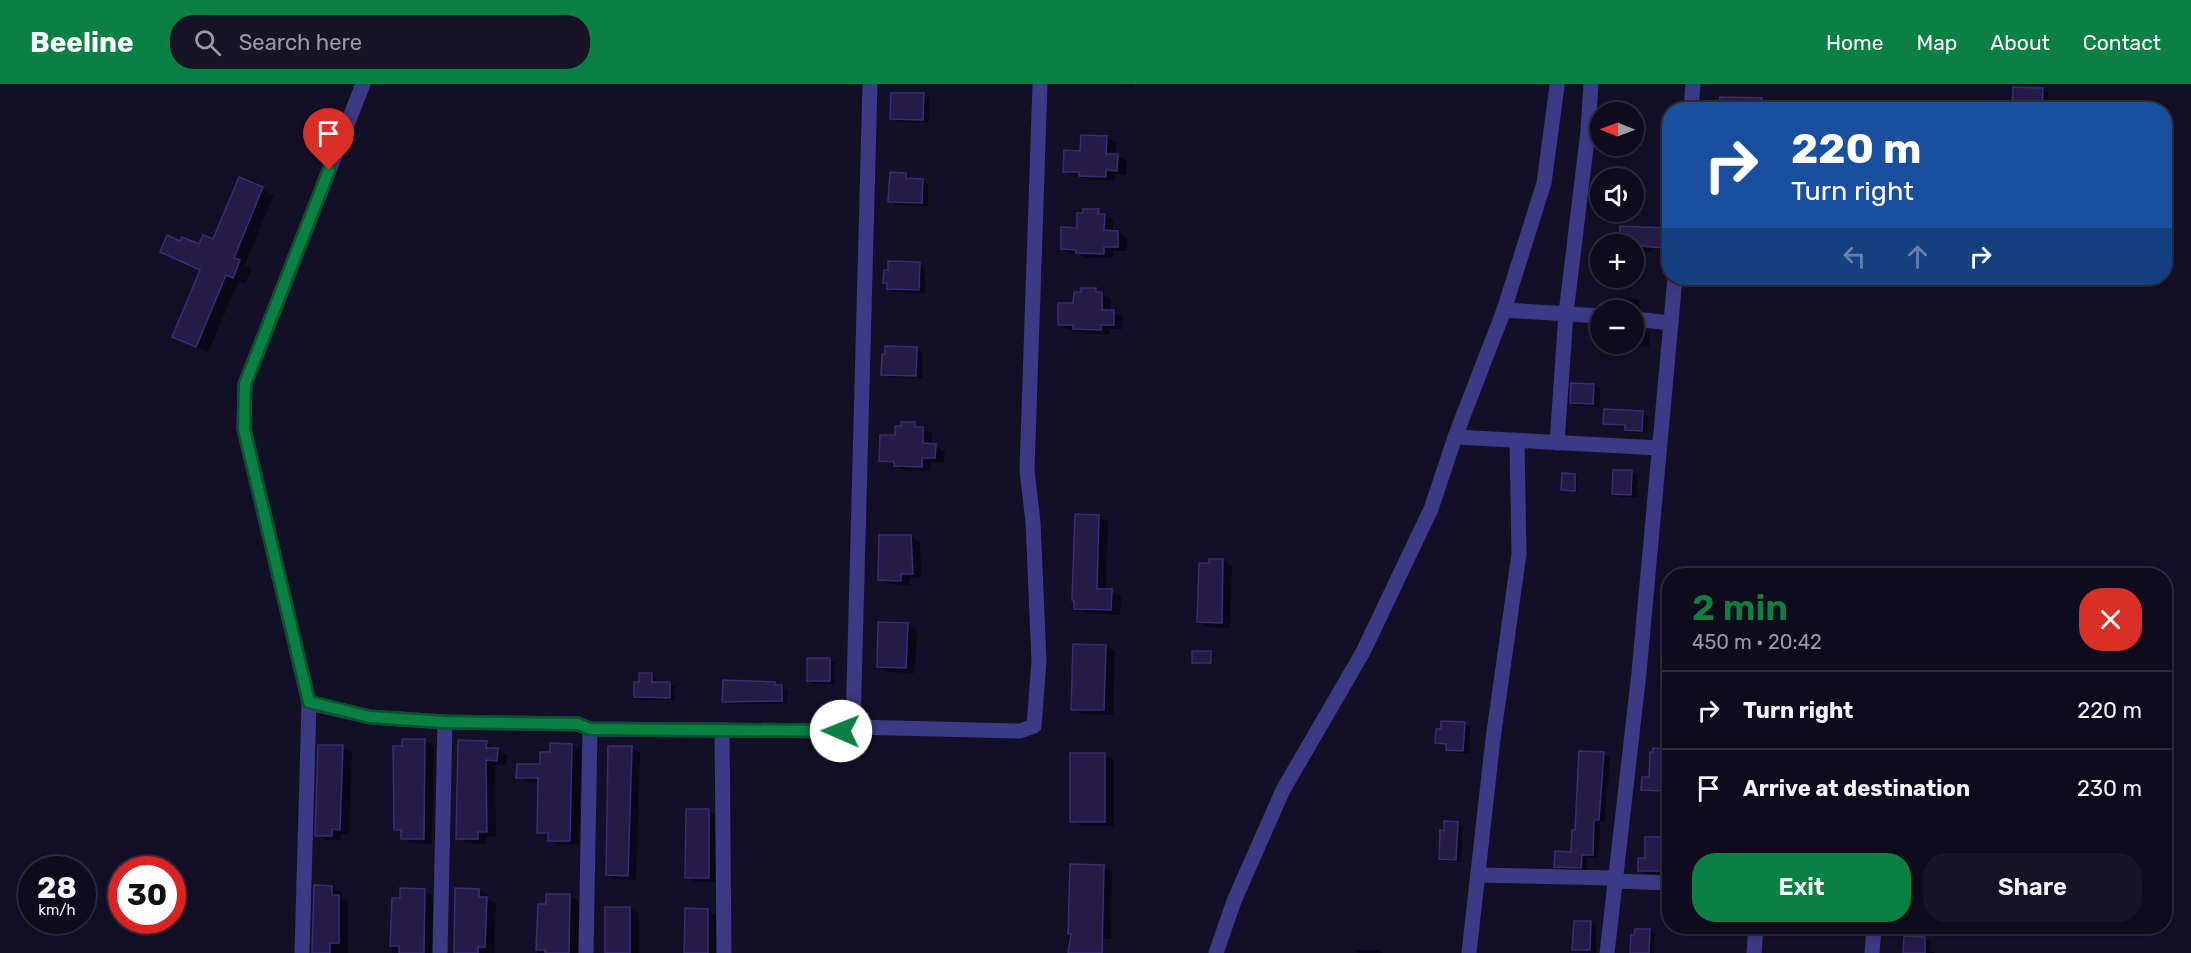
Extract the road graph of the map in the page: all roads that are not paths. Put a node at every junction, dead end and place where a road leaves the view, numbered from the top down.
1 (363, 84) edge
2 (870, 84) edge
3 (1040, 84) edge
4 (1591, 84) edge
5 (1693, 84) edge
6 (1557, 87) dead end
7 (1692, 102) edge
8 (1674, 285) edge
9 (1504, 310) junction
10 (1566, 313) junction
11 (1590, 315) edge
12 (1644, 320) edge
13 (1671, 323) junction
14 (1455, 437) junction
15 (1517, 441) junction
16 (1557, 443) junction
17 (1659, 448) junction
18 (309, 702) junction
19 (444, 722) junction
20 (853, 727) junction
21 (590, 729) junction
22 (722, 730) junction
23 (1478, 875) junction
24 (1615, 881) junction
25 (1662, 883) edge
26 (1755, 934) edge
27 (1873, 934) edge
28 (302, 953) edge
29 (441, 953) edge
30 (586, 953) edge
31 (724, 953) edge
32 (1216, 953) edge
33 (1468, 953) edge
34 (1607, 953) edge
35 (1754, 953) edge
36 (1872, 953) edge

1 - 18 street
2 - 20 street
3 - 20 street
4 - 10 street
5 - 7 street
6 - 9 street
8 - 13 street
9 - 10 street
9 - 14 street
10 - 11 street
10 - 16 street
12 - 13 street
13 - 17 street
14 - 15 street
14 - 32 street
15 - 16 street
15 - 23 street
16 - 17 street
17 - 24 street
18 - 19 street
18 - 28 street
19 - 21 street
19 - 29 street
20 - 22 street
21 - 22 street
21 - 30 street
22 - 31 street
23 - 24 street
23 - 33 street
24 - 25 street
24 - 34 street
26 - 35 street
27 - 36 street

